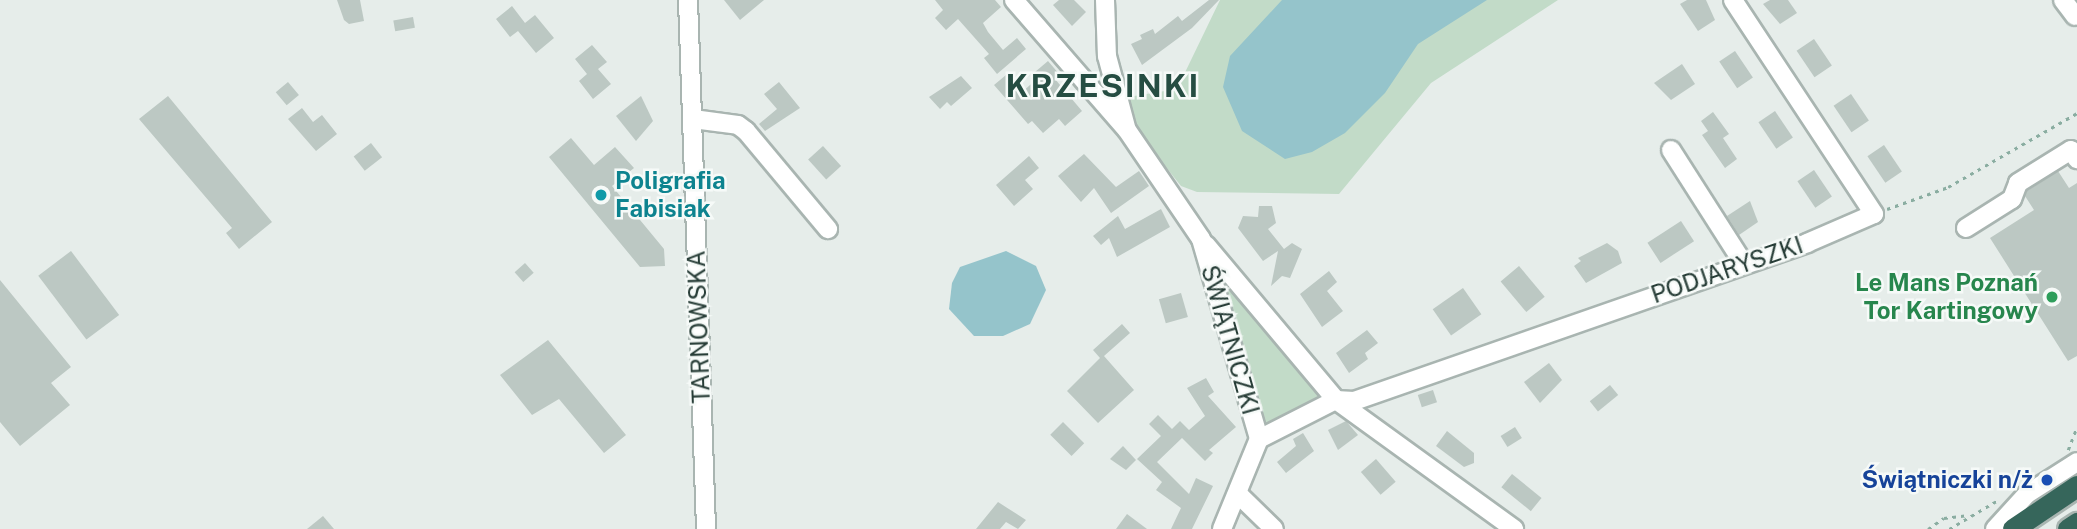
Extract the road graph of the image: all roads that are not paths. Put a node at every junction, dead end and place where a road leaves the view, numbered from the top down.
1 (688, 0) edge
2 (1014, 0) edge
3 (1105, 0) edge
4 (1733, 0) edge
5 (2063, 0) edge
6 (2075, 16) dead end
7 (1107, 56) junction
8 (1076, 73) junction
9 (693, 119) junction
10 (1127, 130) junction
11 (1671, 150) dead end
12 (2077, 159) edge
13 (1966, 228) dead end
14 (828, 229) dead end
15 (1201, 239) junction
16 (1744, 264) junction
17 (1336, 400) junction
18 (1259, 439) junction
19 (2071, 459) edge
20 (2077, 486) edge
21 (1238, 494) junction
22 (2077, 523) edge
23 (706, 529) edge
24 (1222, 529) edge
25 (1273, 529) edge
26 (1514, 529) edge
27 (1995, 529) edge
28 (2013, 529) edge
29 (2068, 529) edge

1 - 9 street, TARNOWSKA
2 - 8 street, ŚWIĄTNICZKI
3 - 7 street, ŚWIĄTNICZKI
4 - 16 street, PODJARYSZKI
5 - 6 street
7 - 8 street
7 - 10 street, ŚWIĄTNICZKI
8 - 10 street, ŚWIĄTNICZKI
9 - 14 street
9 - 23 street, TARNOWSKA
10 - 15 street, ŚWIĄTNICZKI
11 - 16 street
12 - 13 street
15 - 17 street, ŚWIĄTNICZKI
15 - 18 street, ŚWIĄTNICZKI
16 - 17 street, PODJARYSZKI
17 - 18 street, ŚWIĄTNICZKI
17 - 26 street, ŚWIĄTNICZKI
18 - 21 street
19 - 27 street
20 - 28 highway
21 - 24 street
21 - 25 street
22 - 29 highway

